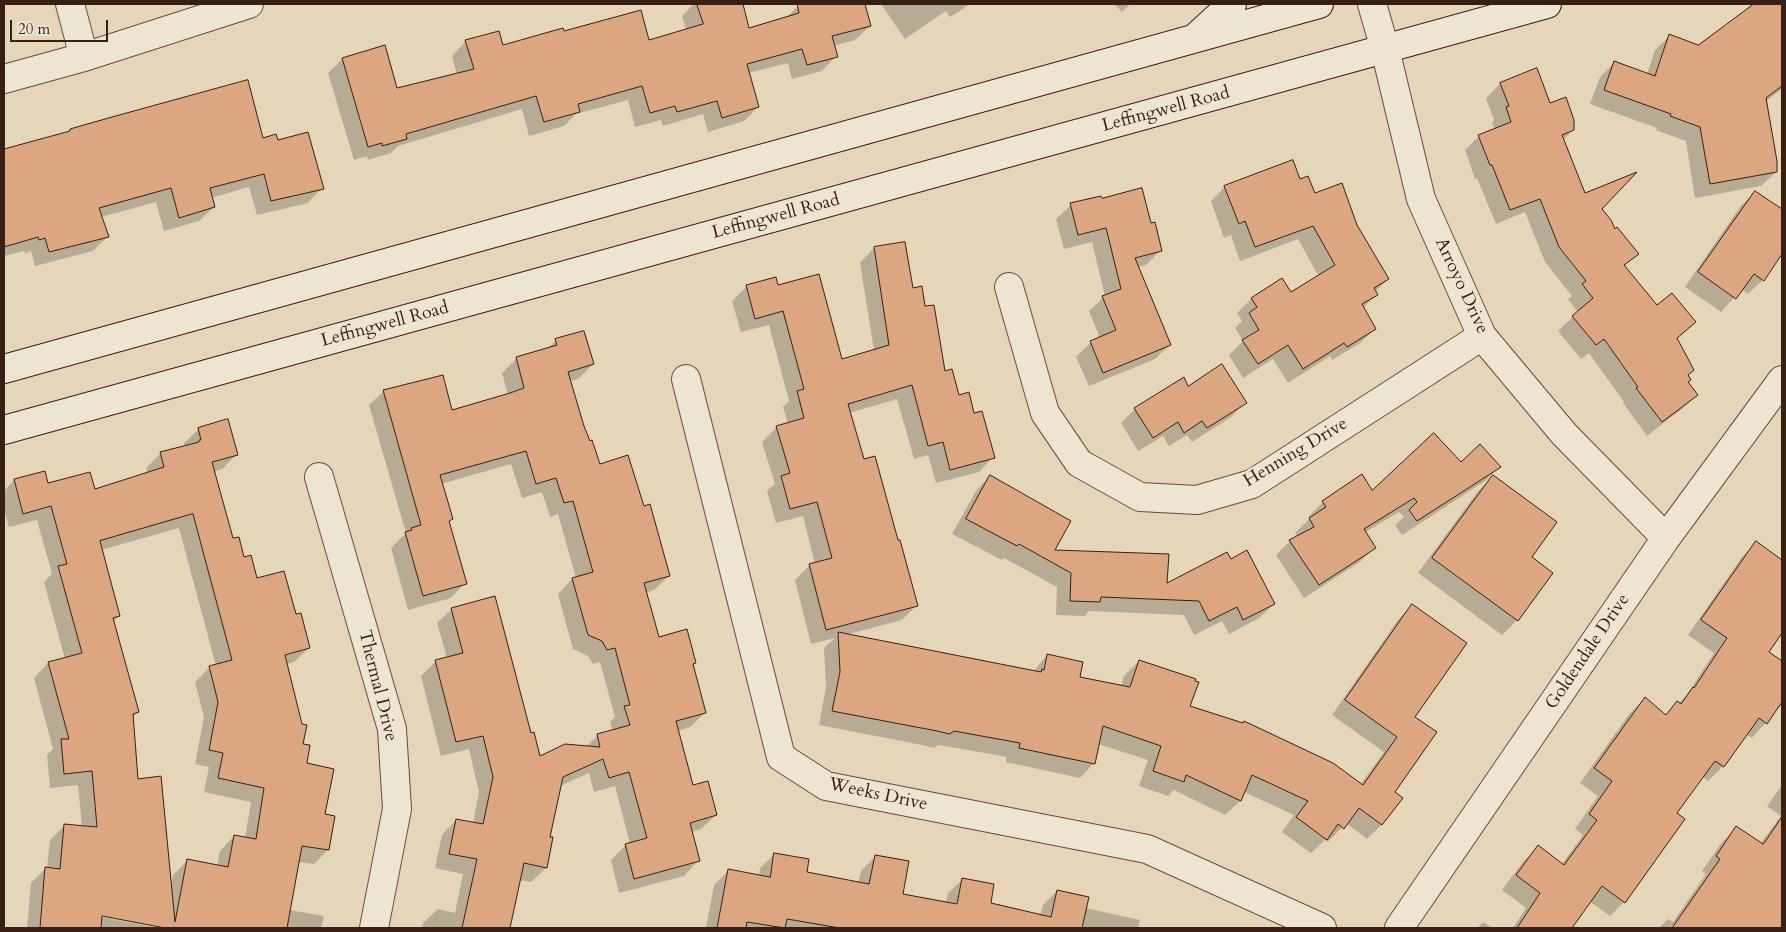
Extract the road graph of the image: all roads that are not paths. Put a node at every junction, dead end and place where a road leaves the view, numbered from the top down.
1 (70, 4) edge
2 (249, 4) edge
3 (1232, 4) edge
4 (1319, 4) edge
5 (1372, 4) edge
6 (1547, 4) edge
7 (1195, 38) junction
8 (1385, 49) junction
9 (84, 57) junction
10 (4, 79) edge
11 (1009, 287) dead end
12 (1482, 336) junction
13 (4, 368) edge
14 (686, 379) dead end
15 (1782, 380) edge
16 (4, 430) edge
17 (319, 477) dead end
18 (1666, 538) junction
19 (374, 928) edge
20 (1322, 928) edge
21 (1398, 928) edge

1 - 9 street
2 - 9 street
3 - 7 street
4 - 7 street
5 - 8 street, Arroyo Drive
6 - 8 street, Leffingwell Road
7 - 13 street
8 - 12 street, Arroyo Drive
8 - 16 street, Leffingwell Road
9 - 10 street
11 - 12 street, Henning Drive
12 - 18 street, Arroyo Drive
14 - 20 street, Weeks Drive
15 - 18 street, Goldendale Drive
17 - 19 street, Thermal Drive
18 - 21 street, Goldendale Drive

